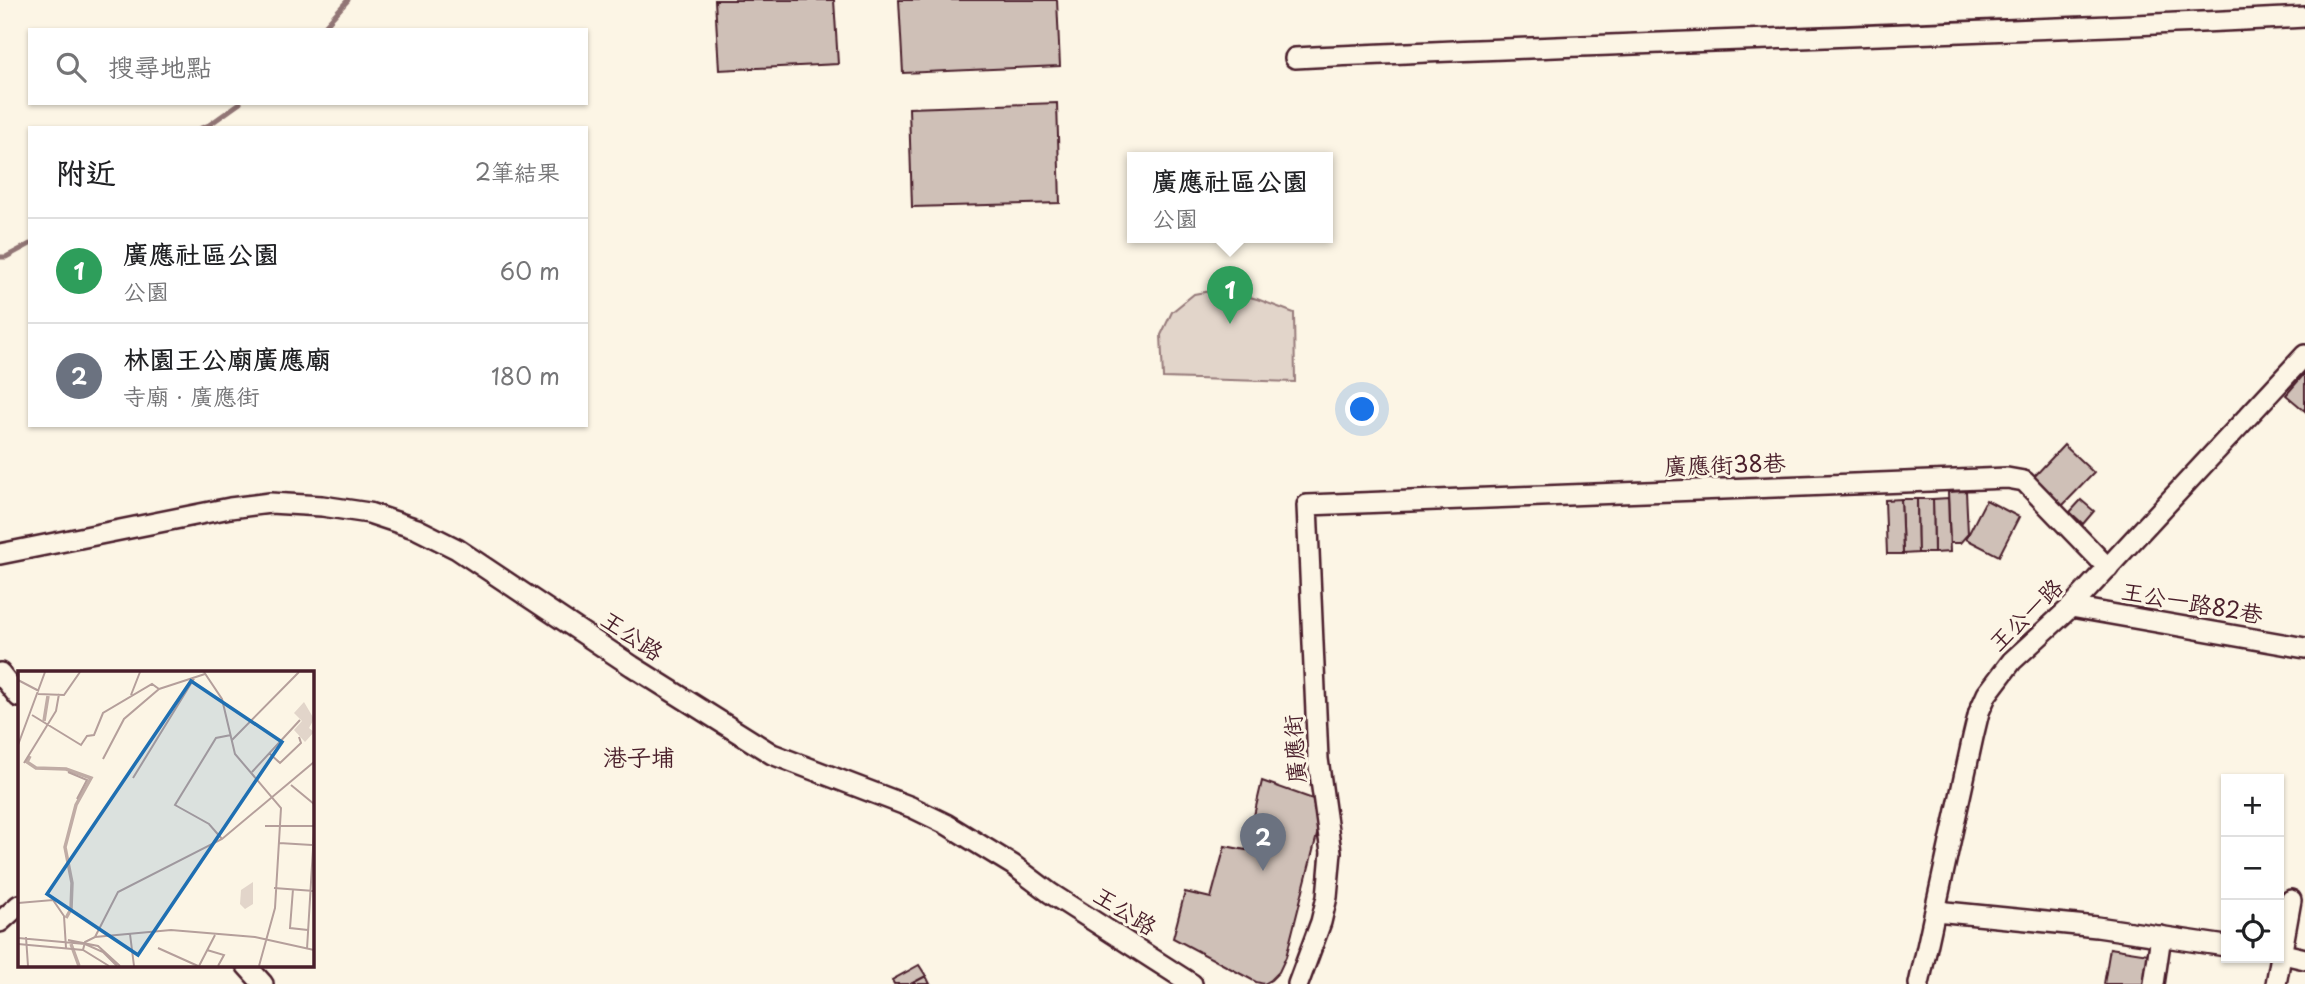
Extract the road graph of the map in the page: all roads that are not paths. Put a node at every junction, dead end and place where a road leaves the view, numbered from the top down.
1 (2305, 17) edge
2 (1295, 58) dead end
3 (2305, 355) edge
4 (1307, 505) joint
5 (0, 554) edge
6 (2108, 568) junction
7 (2071, 607) junction
8 (2305, 648) edge
9 (0, 673) edge
10 (18, 696) edge
11 (2291, 900) dead end
12 (18, 906) edge
13 (1936, 911) junction
14 (0, 922) edge
15 (2284, 934) edge
16 (2161, 936) junction
17 (2221, 945) edge
18 (2284, 955) edge
19 (2305, 959) edge
20 (2279, 963) edge
21 (248, 967) edge
22 (263, 984) edge
23 (1192, 984) edge
24 (1298, 984) edge
25 (1919, 984) edge
26 (2154, 984) edge
27 (2276, 984) edge

1 - 2 street
3 - 6 street, 王公一路
4 - 6 street, 廣應街38巷
4 - 24 street, 廣應街
5 - 23 street, 王公路
6 - 7 street, 王公一路
7 - 8 street, 王公一路82巷
7 - 13 street, 王公一路
9 - 10 street
11 - 15 street
12 - 14 street
13 - 16 street
13 - 25 street, 王公一路
16 - 17 street
16 - 26 street
18 - 19 street
20 - 27 street
21 - 22 street

